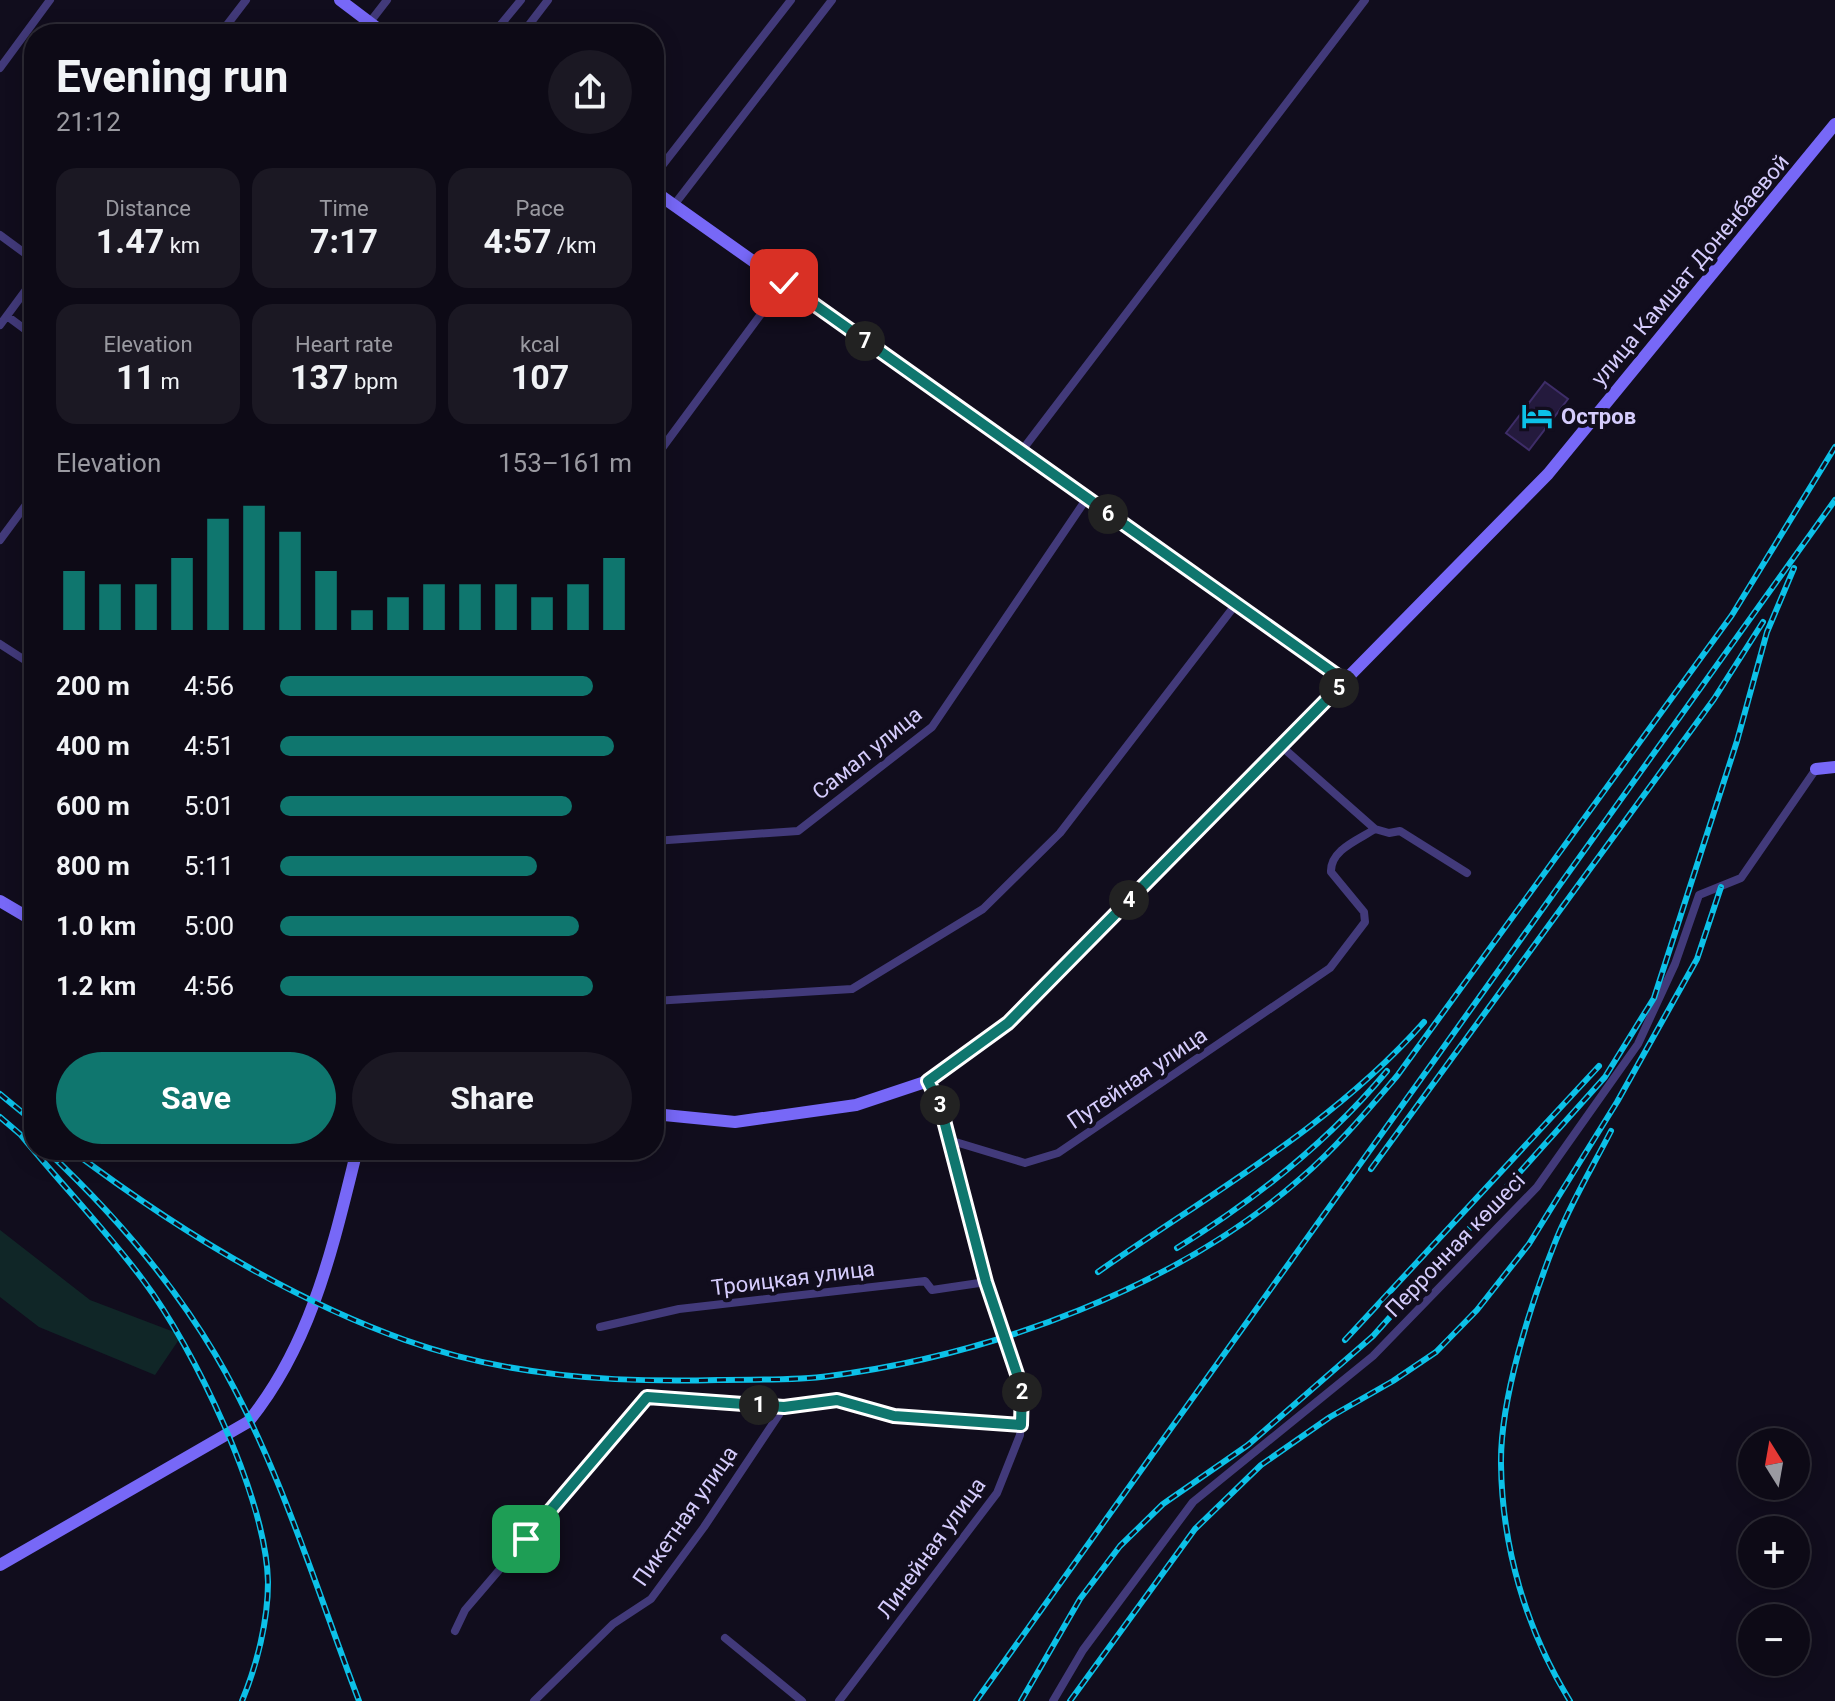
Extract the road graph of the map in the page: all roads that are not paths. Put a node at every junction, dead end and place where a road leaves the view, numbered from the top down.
1 (50, 0) edge
2 (246, 0) edge
3 (340, 0) edge
4 (387, 0) edge
5 (521, 0) edge
6 (548, 0) edge
7 (791, 0) edge
8 (832, 0) edge
9 (1365, 0) edge
10 (370, 22) junction
11 (32, 24) edge
12 (228, 24) edge
13 (372, 24) edge
14 (501, 24) edge
15 (530, 24) edge
16 (24, 35) edge
17 (0, 68) edge
18 (1835, 124) edge
19 (664, 163) edge
20 (664, 201) edge
21 (674, 205) junction
22 (0, 235) edge
23 (24, 253) edge
24 (784, 283) junction
25 (24, 293) edge
26 (7, 316) junction
27 (0, 325) edge
28 (24, 329) edge
29 (664, 445) edge
30 (1020, 453) junction
31 (1087, 498) junction
32 (24, 508) edge
33 (0, 540) edge
34 (1236, 604) junction
35 (0, 644) edge
36 (24, 660) edge
37 (1345, 681) junction
38 (1281, 746) junction
39 (1835, 767) edge
40 (1816, 769) joint
41 (1375, 829) junction
42 (664, 840) edge
43 (1467, 873) dead end
44 (0, 901) edge
45 (24, 911) edge
46 (22, 914) joint
47 (664, 1000) edge
48 (928, 1081) junction
49 (664, 1115) edge
50 (949, 1140) junction
51 (354, 1160) edge
52 (986, 1282) junction
53 (600, 1327) dead end
54 (784, 1407) junction
55 (1021, 1425) junction
56 (0, 1565) edge
57 (455, 1631) dead end
58 (725, 1638) dead end
59 (534, 1701) edge
60 (802, 1701) edge
61 (839, 1701) edge
62 (1053, 1701) edge

1 - 11 street
2 - 12 street
3 - 10 street
4 - 10 street
5 - 14 street
6 - 15 street
7 - 19 street
8 - 21 street
9 - 30 street
10 - 13 street
16 - 17 street
18 - 37 street, улица Камшат Доненбаевой
20 - 21 street
21 - 24 street
22 - 23 street
24 - 29 street
24 - 30 street
25 - 26 street
26 - 27 street
26 - 28 street
30 - 31 street
31 - 34 street
31 - 42 street, Самал улица
32 - 33 street
34 - 37 street
34 - 47 street
35 - 36 street
37 - 38 street, улица Камшат Доненбаевой
38 - 41 street
38 - 48 street, улица Камшат Доненбаевой
39 - 40 street
40 - 62 street, Перронная көшесі
41 - 43 street
41 - 50 street, Путейная улица
44 - 46 street
45 - 46 street
48 - 49 street, улица Камшат Доненбаевой
48 - 50 street, Линейная улица
50 - 52 street, Линейная улица
51 - 56 street
52 - 53 street, Троицкая улица
52 - 55 street, Линейная улица
54 - 55 street
54 - 57 street
54 - 59 street, Пикетная улица
55 - 61 street, Линейная улица
58 - 60 street

